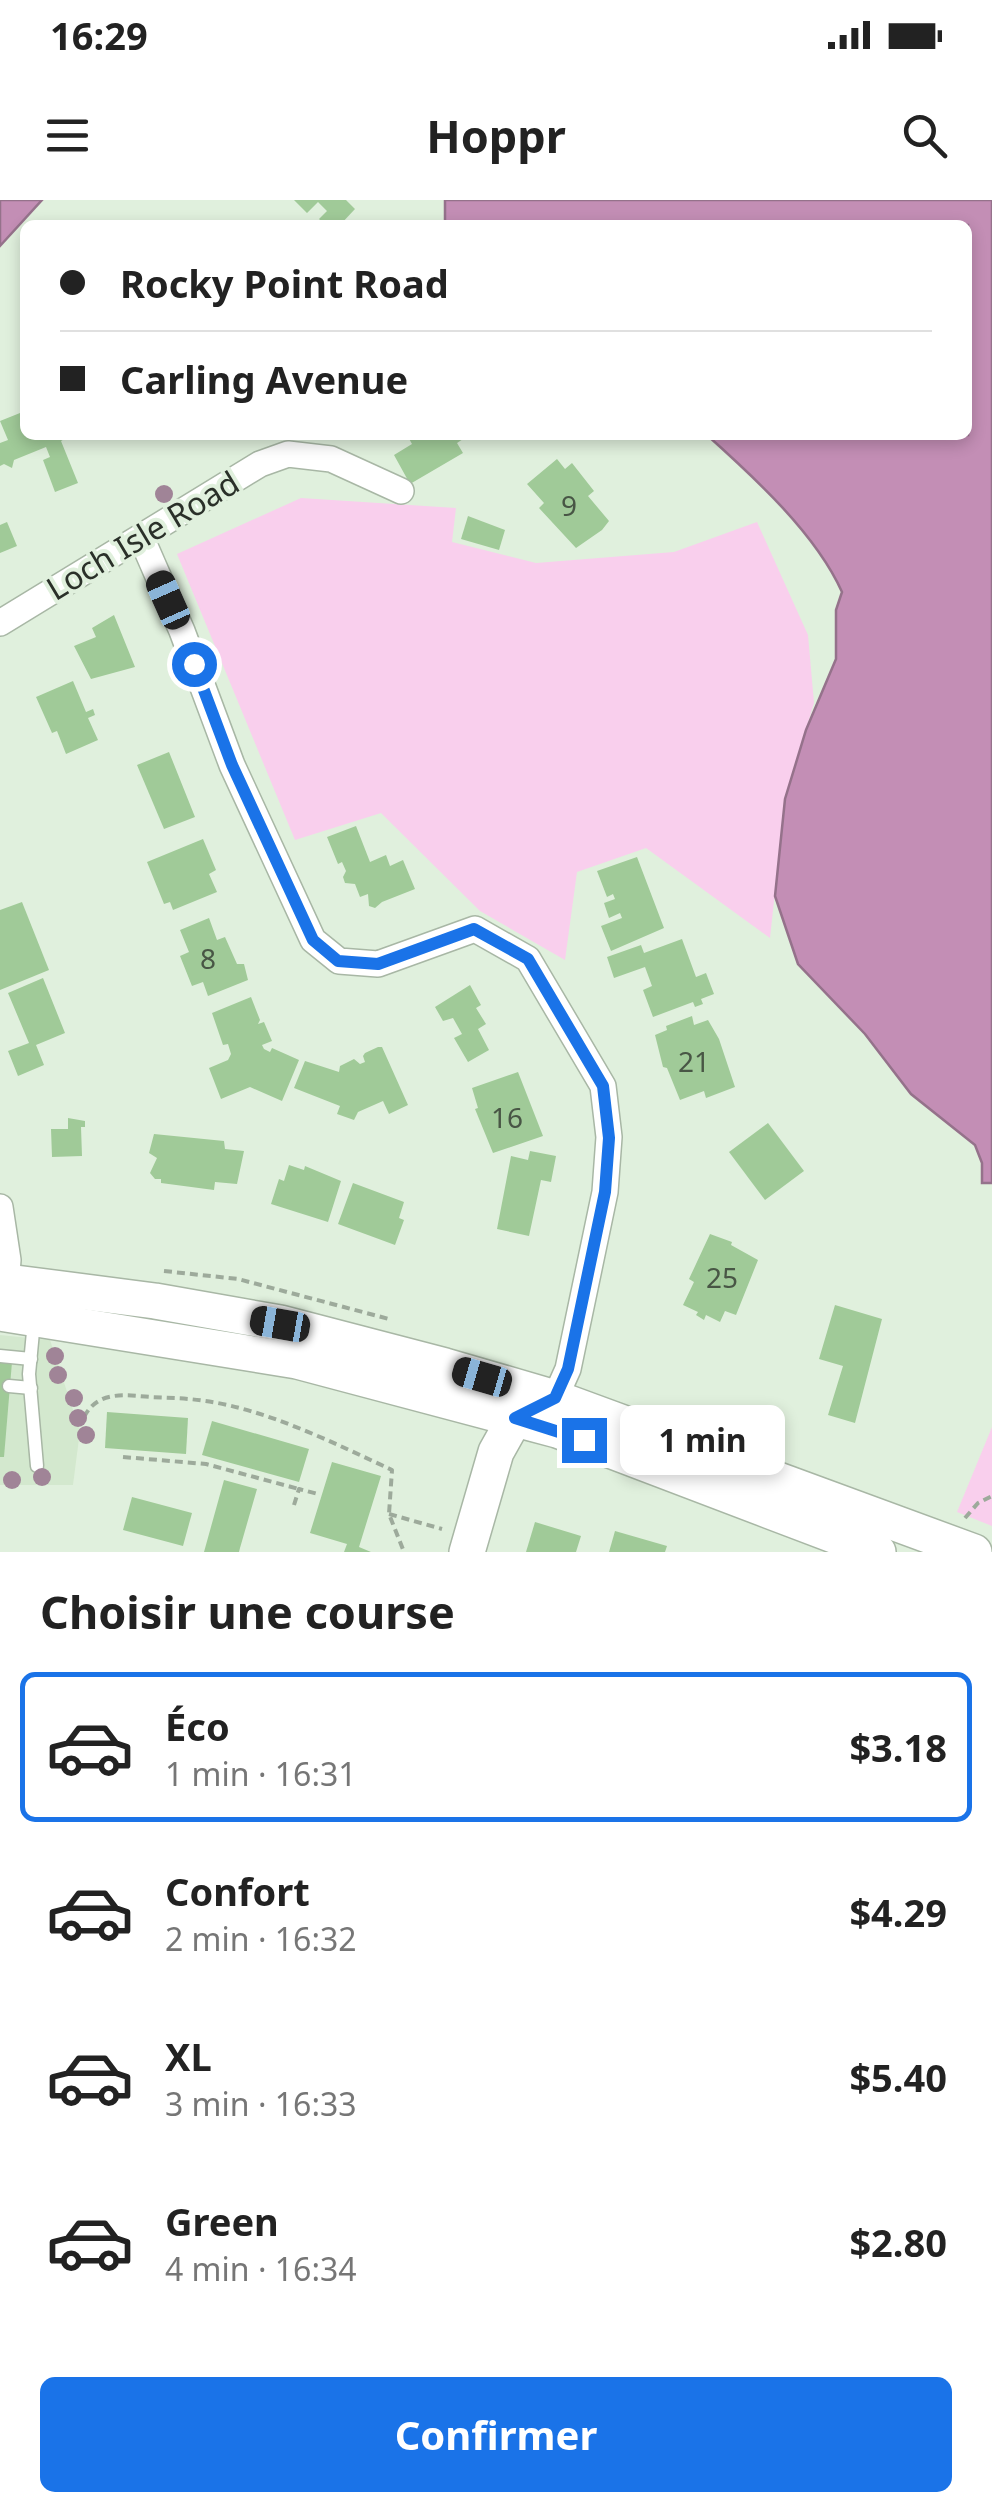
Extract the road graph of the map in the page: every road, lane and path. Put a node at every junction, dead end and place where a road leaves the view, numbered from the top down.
1 (401, 491) dead end
2 (141, 536) junction
3 (0, 624) edge
4 (0, 1207) edge
5 (9, 1301) edge
6 (0, 1356) edge
7 (31, 1359) junction
8 (9, 1386) dead end
9 (31, 1388) junction
10 (555, 1398) junction
11 (84, 1417) dead end
12 (515, 1418) junction
13 (123, 1457) dead end
14 (38, 1466) dead end
15 (299, 1488) junction
16 (318, 1494) dead end
17 (992, 1496) edge
18 (294, 1505) dead end
19 (389, 1514) junction
20 (967, 1538) edge
21 (872, 1542) edge
22 (469, 1545) edge
23 (404, 1552) edge

1 - 2 street, Loch Isle Road
2 - 3 street, Loch Isle Road
2 - 10 street
4 - 5 street
5 - 7 lane
5 - 10 main road
5 - 12 main road
6 - 7 lane
7 - 9 lane
8 - 9 lane
9 - 14 lane
10 - 12 street
10 - 21 main road
11 - 19 path
12 - 21 main road
12 - 22 main road
13 - 15 path
15 - 16 path
15 - 18 path
17 - 20 path
19 - 22 path
19 - 23 path
20 - 21 main road

